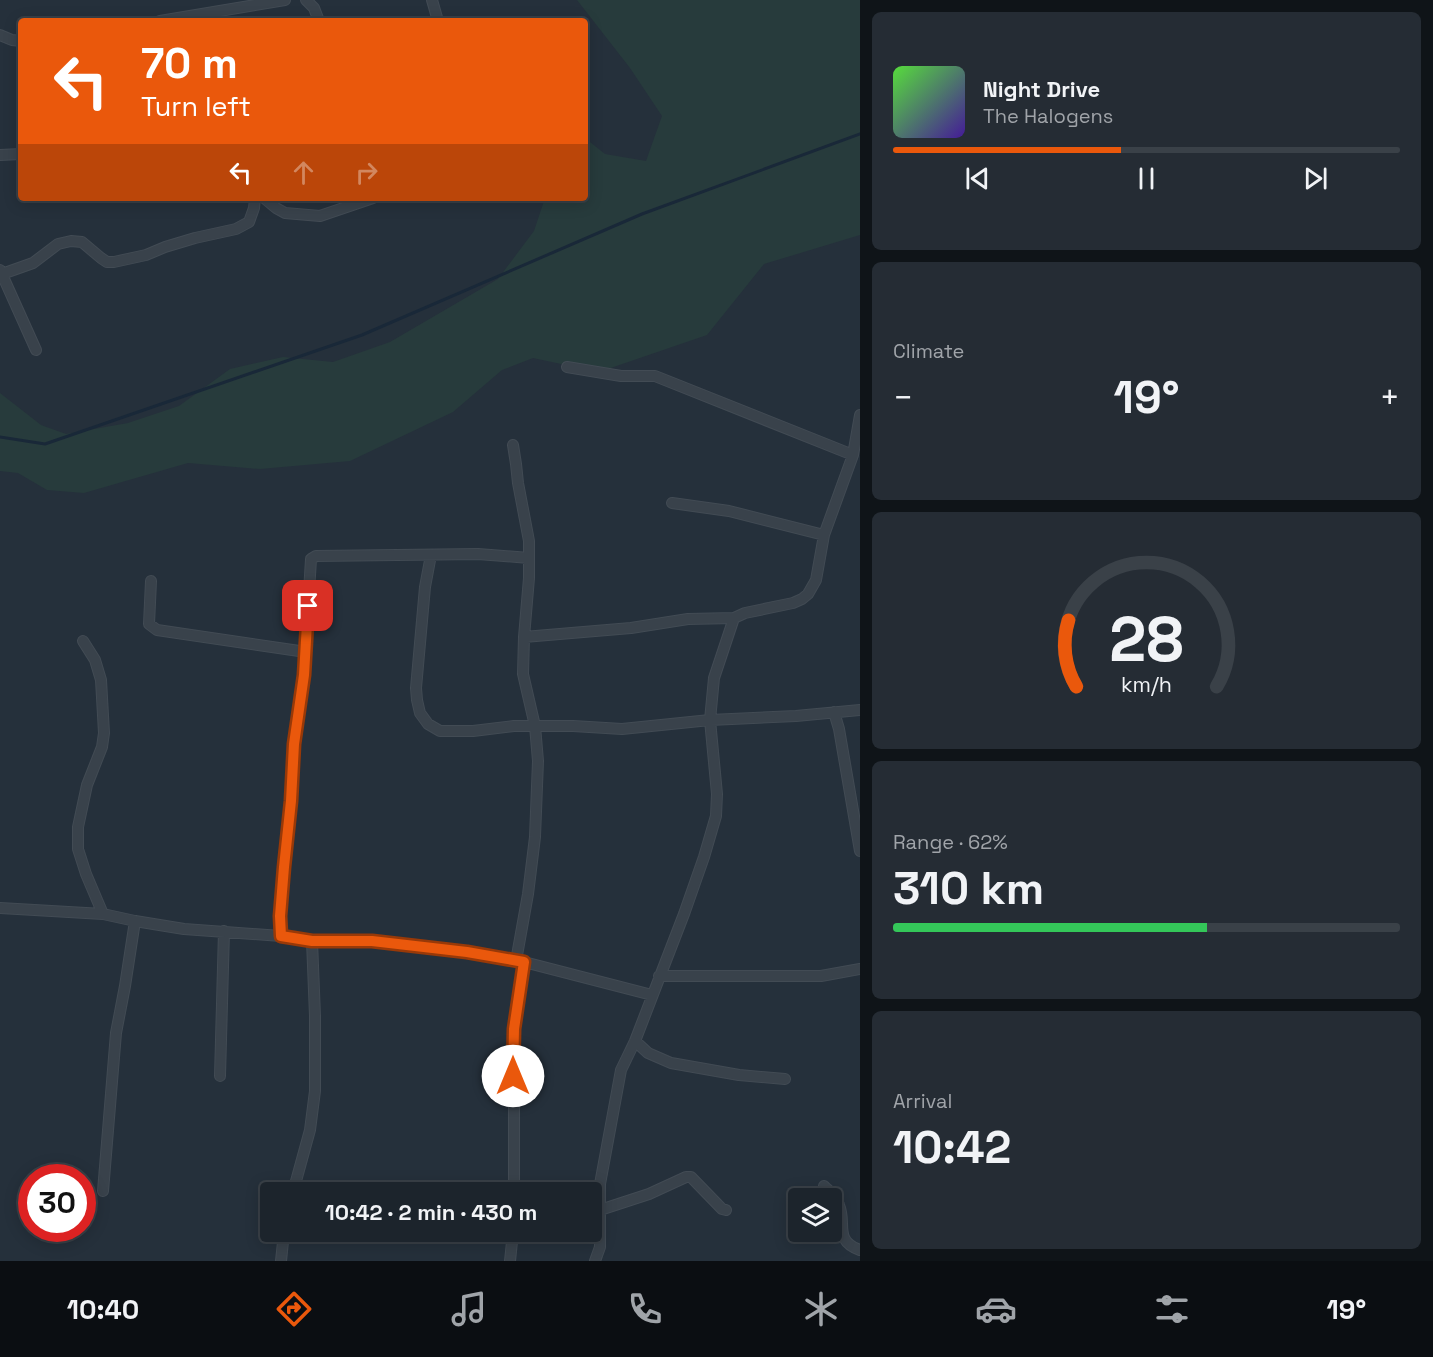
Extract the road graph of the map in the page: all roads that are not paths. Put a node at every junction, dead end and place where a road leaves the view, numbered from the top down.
1 (285, 0) edge
2 (306, 0) edge
3 (432, 0) edge
4 (178, 18) edge
5 (318, 18) edge
6 (437, 18) edge
7 (0, 35) edge
8 (18, 41) edge
9 (18, 154) edge
10 (0, 155) edge
11 (255, 201) edge
12 (268, 201) edge
13 (364, 201) edge
14 (1, 272) edge
15 (36, 350) dead end
16 (567, 367) dead end
17 (860, 415) edge
18 (513, 445) dead end
19 (853, 455) junction
20 (672, 503) dead end
21 (824, 535) junction
22 (431, 555) junction
23 (529, 558) junction
24 (152, 580) dead end
25 (734, 618) junction
26 (524, 637) junction
27 (83, 641) dead end
28 (306, 652) junction
29 (860, 710) edge
30 (834, 712) junction
31 (710, 720) junction
32 (535, 726) junction
33 (860, 851) edge
34 (0, 908) edge
35 (103, 914) junction
36 (135, 921) junction
37 (224, 931) junction
38 (281, 936) junction
39 (312, 941) junction
40 (520, 961) junction
41 (860, 969) edge
42 (659, 976) junction
43 (652, 995) junction
44 (634, 1041) junction
45 (220, 1076) dead end
46 (785, 1079) dead end
47 (296, 1182) edge
48 (514, 1182) edge
49 (600, 1182) edge
50 (824, 1186) dead end
51 (103, 1191) dead end
52 (602, 1209) edge
53 (726, 1210) dead end
54 (283, 1242) edge
55 (512, 1242) edge
56 (600, 1242) edge
57 (860, 1250) edge
58 (281, 1261) edge
59 (510, 1261) edge
60 (595, 1261) edge

1 - 4 street
2 - 5 street
3 - 6 street
7 - 8 street
9 - 10 street
11 - 14 street
12 - 13 street
14 - 15 street
16 - 19 street
17 - 19 street
18 - 23 street
19 - 21 street
20 - 21 street
21 - 25 street
22 - 23 street
22 - 28 street
22 - 32 street
23 - 26 street
24 - 28 street
25 - 26 street
25 - 31 street
26 - 32 street
27 - 35 street
28 - 38 street
29 - 30 street
30 - 31 street
30 - 33 street
31 - 32 street
31 - 42 street
32 - 40 street
34 - 35 street
35 - 36 street
36 - 37 street
36 - 51 street
37 - 38 street
37 - 45 street
38 - 39 street
39 - 40 street
39 - 47 street
40 - 43 street
40 - 48 street
41 - 42 street
42 - 43 street
43 - 44 street
44 - 46 street
44 - 49 street
50 - 57 street
52 - 53 street
54 - 58 street
55 - 59 street
56 - 60 street

